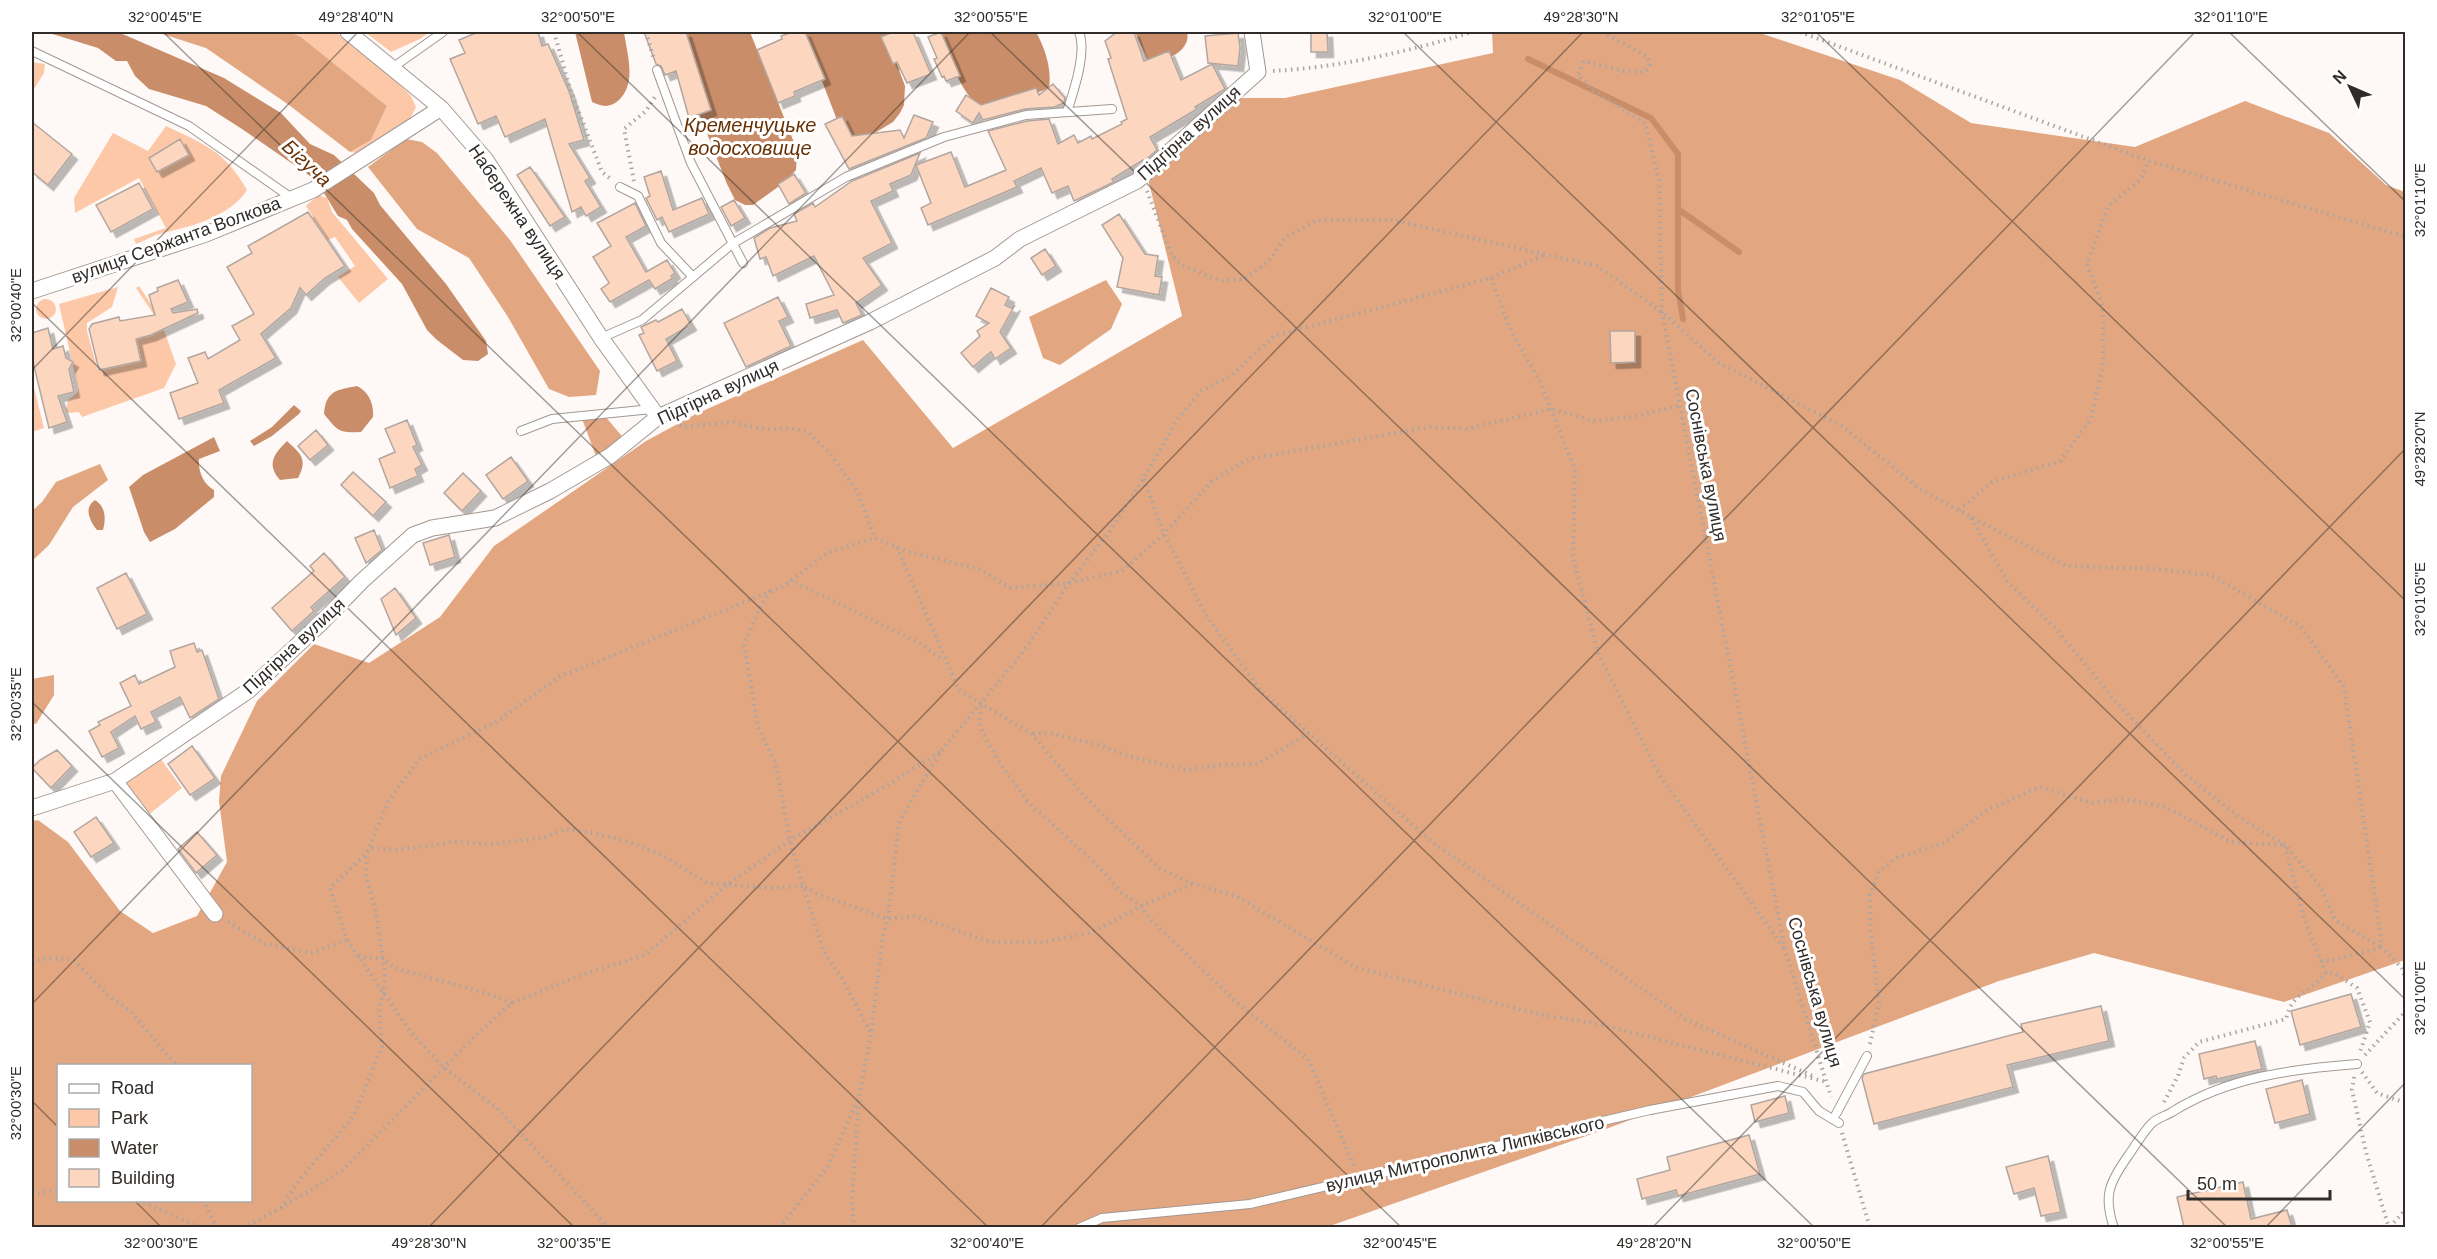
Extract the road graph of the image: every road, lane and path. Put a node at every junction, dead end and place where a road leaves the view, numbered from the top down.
1 (348, 32) edge
2 (443, 32) edge
3 (554, 32) edge
4 (646, 32) edge
5 (1079, 32) edge
6 (1252, 32) edge
7 (1472, 32) edge
8 (1602, 32) edge
9 (1800, 32) edge
10 (32, 51) edge
11 (392, 68) junction
12 (657, 70) joint
13 (1258, 72) junction
14 (663, 86) junction
15 (441, 108) junction
16 (1112, 109) dead end
17 (1067, 112) junction
18 (2150, 161) junction
19 (1137, 181) junction
20 (620, 187) joint
21 (638, 196) junction
22 (293, 199) junction
23 (2406, 237) edge
24 (732, 244) junction
25 (1546, 254) junction
26 (743, 263) dead end
27 (693, 277) junction
28 (1491, 278) junction
29 (32, 291) edge
30 (1662, 312) junction
31 (601, 338) junction
32 (1681, 405) junction
33 (1551, 409) junction
34 (659, 413) junction
35 (521, 431) dead end
36 (1143, 479) junction
37 (1959, 510) junction
38 (1971, 517) junction
39 (1164, 534) junction
40 (875, 538) junction
41 (897, 547) junction
42 (790, 580) junction
43 (1069, 583) junction
44 (770, 591) junction
45 (945, 662) junction
46 (981, 705) junction
47 (1032, 734) junction
48 (1310, 734) junction
49 (942, 750) junction
50 (115, 781) junction
51 (32, 808) edge
52 (790, 840) junction
53 (2285, 845) junction
54 (367, 854) junction
55 (1194, 884) junction
56 (728, 885) junction
57 (803, 886) junction
58 (1141, 906) junction
59 (214, 914) joint
60 (888, 919) junction
61 (347, 940) junction
62 (2381, 947) junction
63 (1785, 950) junction
64 (358, 957) junction
65 (384, 958) junction
66 (32, 961) edge
67 (2321, 961) junction
68 (2326, 973) junction
69 (2406, 981) edge
70 (384, 994) junction
71 (512, 1004) junction
72 (2406, 1011) edge
73 (872, 1034) junction
74 (1867, 1056) joint
75 (176, 1064) edge
76 (2357, 1064) junction
77 (444, 1068) junction
78 (1827, 1082) junction
79 (859, 1097) junction
80 (2406, 1102) edge
81 (1836, 1114) joint
82 (2154, 1120) junction
83 (1839, 1123) joint
84 (1360, 1179) junction
85 (57, 1190) edge
86 (32, 1194) edge
87 (143, 1202) edge
88 (204, 1202) edge
89 (281, 1208) junction
90 (2406, 1209) edge
91 (202, 1227) edge
92 (217, 1227) edge
93 (243, 1227) edge
94 (609, 1227) edge
95 (779, 1227) edge
96 (854, 1227) edge
97 (1079, 1227) edge
98 (1870, 1227) edge
99 (2114, 1227) edge
100 (2389, 1227) edge

1 - 11 street, Набережна вулиця
2 - 11 lane
3 - 20 path
4 - 12 path
5 - 17 lane
6 - 13 street, Підгірна вулиця
7 - 13 path
8 - 30 path, Соснівська вулиця
9 - 18 path
10 - 22 lane
11 - 15 street, Набережна вулиця
12 - 14 lane
13 - 19 street, Підгірна вулиця
14 - 21 path
14 - 24 lane
15 - 22 street, вулиця Сержанта Волкова
15 - 31 street, Набережна вулиця
16 - 17 lane
17 - 24 lane
18 - 23 path
18 - 37 path
19 - 25 path
19 - 34 street, Підгірна вулиця
20 - 21 lane
21 - 27 lane
22 - 29 street, вулиця Сержанта Волкова
24 - 26 lane
24 - 27 lane
25 - 28 path
25 - 30 path
27 - 31 lane
28 - 33 path
28 - 36 path
30 - 32 path, Соснівська вулиця
30 - 37 path
31 - 34 street, Набережна вулиця
32 - 33 path
32 - 63 path, Соснівська вулиця
33 - 39 path
33 - 63 path
34 - 35 lane
34 - 40 path
34 - 50 street, Підгірна вулиця
36 - 39 path
36 - 43 path
37 - 38 path
38 - 53 path
38 - 62 path
39 - 43 path
39 - 48 path
40 - 41 path
40 - 42 path
41 - 43 path
41 - 45 path
42 - 44 path
42 - 45 path
43 - 46 path
44 - 52 path
44 - 54 path
45 - 46 path
46 - 47 path
46 - 49 path
46 - 58 path
47 - 48 path
47 - 55 path
48 - 78 path
49 - 52 path
49 - 60 path
50 - 51 street, Підгірна вулиця
50 - 59 street
52 - 56 path
52 - 57 path
53 - 62 path
53 - 67 path
53 - 74 path
54 - 56 path
54 - 61 path
54 - 65 path
55 - 58 path
55 - 78 path
56 - 57 path
56 - 71 path
57 - 60 path
57 - 73 path
58 - 60 path
58 - 84 path
59 - 61 path
60 - 73 path
61 - 64 path
62 - 67 path
62 - 69 path
63 - 78 path, Соснівська вулиця
64 - 65 path
64 - 70 path
65 - 70 path
65 - 71 path
66 - 75 path
67 - 68 path
68 - 76 path
68 - 82 path
70 - 77 path
70 - 89 path
71 - 77 path
72 - 76 path
73 - 79 path
74 - 81 lane
76 - 80 path
76 - 82 lane
76 - 100 path
77 - 89 path
77 - 94 path
78 - 81 path, Соснівська вулиця
79 - 95 path
79 - 96 path
82 - 99 lane
83 - 84 lane, вулиця Митрополита Липківського
83 - 98 path
84 - 97 lane, вулиця Митрополита Липківського
85 - 86 path
87 - 91 path
88 - 92 path
89 - 93 path
90 - 100 path

